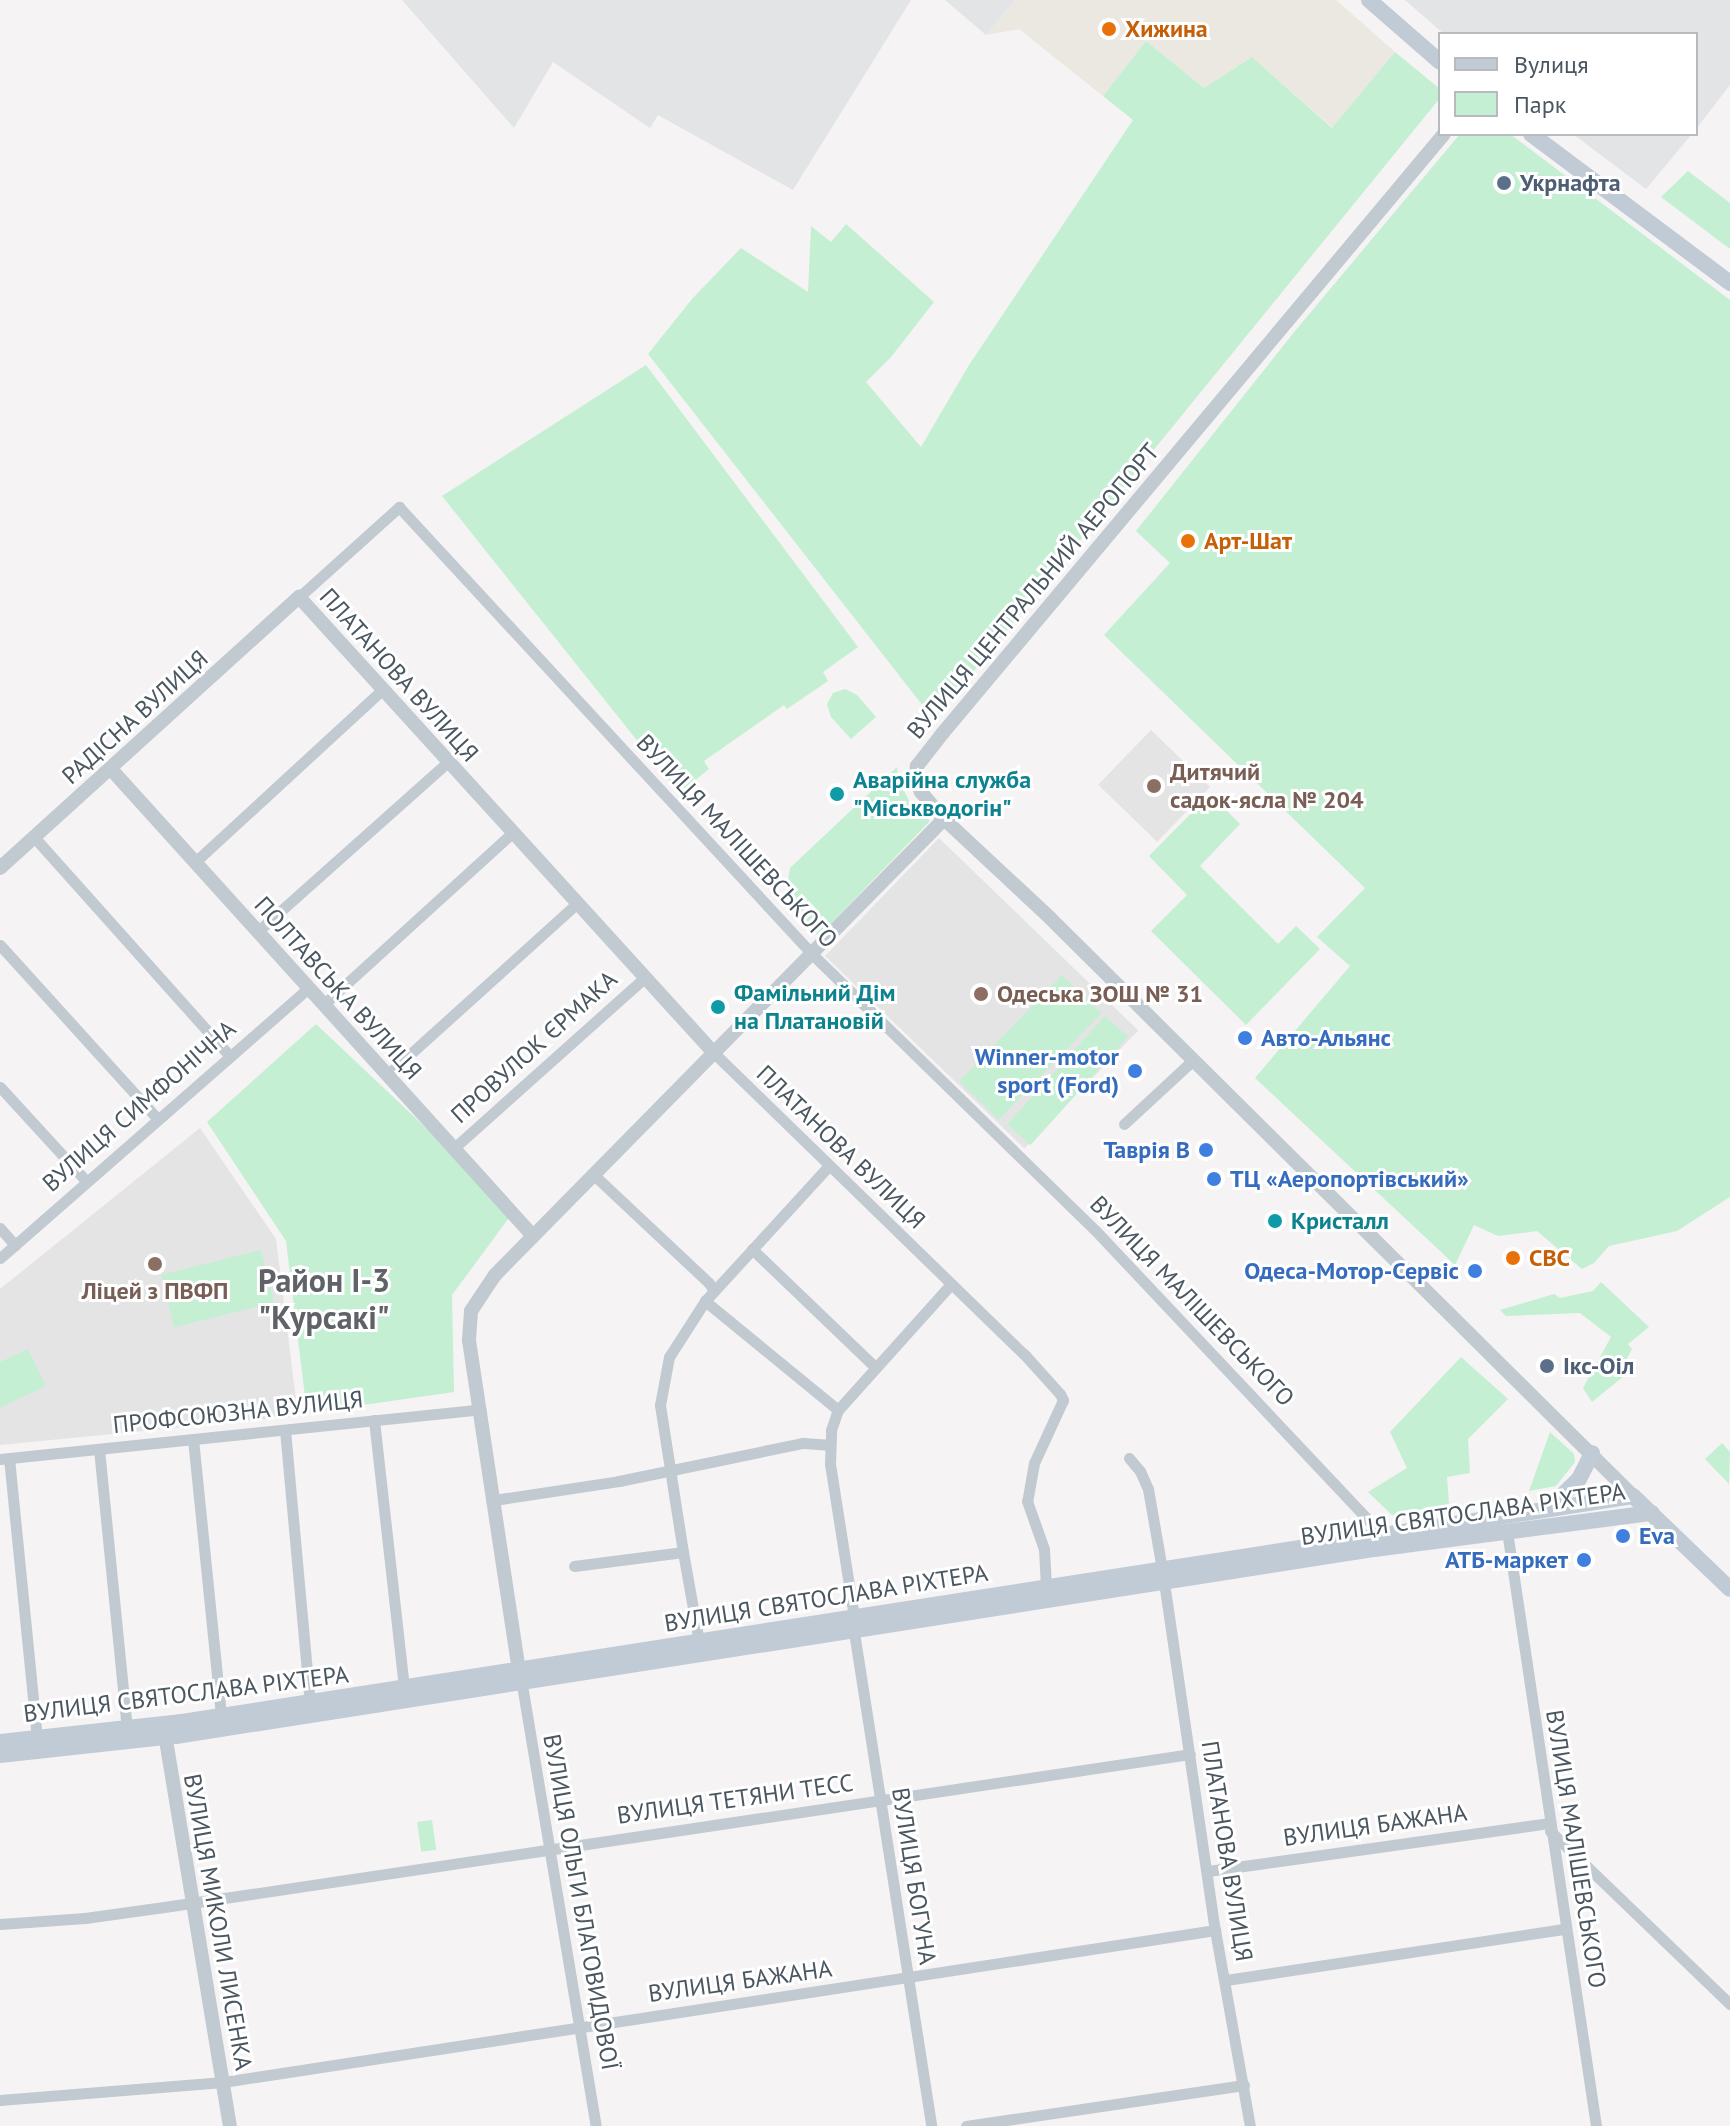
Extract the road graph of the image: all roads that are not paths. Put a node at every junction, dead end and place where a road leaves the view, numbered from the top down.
1 (1369, 0) edge
2 (1438, 60) edge
3 (1442, 136) edge
4 (1534, 136) edge
5 (1730, 283) edge
6 (299, 597) junction
7 (382, 690) junction
8 (448, 762) junction
9 (110, 768) junction
10 (944, 819) junction
11 (512, 833) junction
12 (34, 837) junction
13 (195, 862) junction
14 (0, 868) edge
15 (576, 904) junction
16 (257, 932) junction
17 (0, 945) edge
18 (812, 954) junction
19 (644, 978) junction
20 (308, 988) junction
21 (323, 1005) junction
22 (714, 1053) junction
23 (230, 1056) junction
24 (1193, 1060) junction
25 (387, 1075) junction
26 (0, 1087) edge
27 (158, 1119) junction
28 (1124, 1124) dead end
29 (454, 1148) junction
30 (828, 1167) junction
31 (595, 1176) junction
32 (86, 1181) junction
33 (0, 1228) edge
34 (533, 1236) junction
35 (15, 1245) junction
36 (752, 1249) junction
37 (0, 1258) edge
38 (951, 1284) junction
39 (714, 1291) junction
40 (705, 1301) junction
41 (874, 1366) junction
42 (480, 1409) junction
43 (838, 1410) junction
44 (374, 1420) junction
45 (285, 1430) junction
46 (193, 1439) junction
47 (829, 1445) junction
48 (99, 1449) junction
49 (1592, 1453) junction
50 (1129, 1458) dead end
51 (5, 1459) edge
52 (669, 1472) junction
53 (1633, 1496) junction
54 (494, 1500) junction
55 (1550, 1507) junction
56 (1652, 1513) junction
57 (1507, 1531) junction
58 (1381, 1533) junction
59 (683, 1552) junction
60 (574, 1566) dead end
61 (1163, 1576) junction
62 (1046, 1587) junction
63 (1730, 1589) edge
64 (854, 1625) junction
65 (699, 1642) junction
66 (520, 1678) junction
67 (404, 1688) junction
68 (310, 1703) junction
69 (221, 1716) junction
70 (127, 1728) junction
71 (164, 1731) junction
72 (37, 1737) junction
73 (0, 1742) edge
74 (1190, 1754) junction
75 (0, 1755) edge
76 (880, 1800) junction
77 (1549, 1827) junction
78 (550, 1848) junction
79 (1208, 1871) junction
80 (192, 1901) junction
81 (0, 1924) edge
82 (1565, 1929) junction
83 (1215, 1930) junction
84 (908, 1979) junction
85 (1226, 1980) junction
86 (1730, 2004) edge
87 (580, 2026) junction
88 (223, 2082) junction
89 (1244, 2085) junction
90 (0, 2100) edge
91 (230, 2126) edge
92 (596, 2126) edge
93 (931, 2126) edge
94 (966, 2126) edge
95 (1250, 2126) edge
96 (1596, 2126) edge

1 - 2 main road
3 - 10 street, ВУЛИЦЯ ЦЕНТРАЛЬНИЙ АЕРОПОРТ
4 - 5 main road
6 - 7 street, ПЛАТАНОВА ВУЛИЦЯ
6 - 9 street, РАДІСНА ВУЛИЦЯ
6 - 18 street, ВУЛИЦЯ МАЛІШЕВСЬКОГО
7 - 8 street, ПЛАТАНОВА ВУЛИЦЯ
7 - 13 street
8 - 11 street, ПЛАТАНОВА ВУЛИЦЯ
8 - 16 street
9 - 12 street, РАДІСНА ВУЛИЦЯ
9 - 13 street, ПОЛТАВСЬКА ВУЛИЦЯ
10 - 18 street, ВУЛИЦЯ ОЛЬГИ БЛАГОВИДОВОЇ
10 - 24 street, ВУЛИЦЯ ЦЕНТРАЛЬНИЙ АЕРОПОРТ
11 - 15 street, ПЛАТАНОВА ВУЛИЦЯ
11 - 21 street
12 - 14 street, РАДІСНА ВУЛИЦЯ
12 - 23 street
13 - 16 street, ПОЛТАВСЬКА ВУЛИЦЯ
15 - 19 street, ПЛАТАНОВА ВУЛИЦЯ
15 - 25 street
16 - 20 street, ПОЛТАВСЬКА ВУЛИЦЯ
17 - 27 street
18 - 22 street, ВУЛИЦЯ ОЛЬГИ БЛАГОВИДОВОЇ
18 - 58 street, ВУЛИЦЯ МАЛІШЕВСЬКОГО
19 - 22 street, ПЛАТАНОВА ВУЛИЦЯ
19 - 29 street, ПРОВУЛОК ЄРМАКА
20 - 21 street, ПОЛТАВСЬКА ВУЛИЦЯ
20 - 23 street, ВУЛИЦЯ СИМФОНІЧНА
21 - 25 street, ПОЛТАВСЬКА ВУЛИЦЯ
22 - 30 street, ПЛАТАНОВА ВУЛИЦЯ
22 - 31 street, ВУЛИЦЯ ОЛЬГИ БЛАГОВИДОВОЇ
23 - 27 street, ВУЛИЦЯ СИМФОНІЧНА
24 - 28 street
24 - 49 street, ВУЛИЦЯ ЦЕНТРАЛЬНИЙ АЕРОПОРТ
25 - 29 street, ПОЛТАВСЬКА ВУЛИЦЯ
26 - 32 street
27 - 32 street, ВУЛИЦЯ СИМФОНІЧНА
29 - 34 street, ПОЛТАВСЬКА ВУЛИЦЯ
30 - 36 street
30 - 38 street, ПЛАТАНОВА ВУЛИЦЯ
31 - 34 street, ВУЛИЦЯ ОЛЬГИ БЛАГОВИДОВОЇ
31 - 39 street
32 - 35 street, ВУЛИЦЯ СИМФОНІЧНА
33 - 35 street
34 - 42 street, ВУЛИЦЯ ОЛЬГИ БЛАГОВИДОВОЇ
35 - 37 street, ВУЛИЦЯ СИМФОНІЧНА
36 - 39 street
36 - 41 street
38 - 41 street
38 - 62 street, ПЛАТАНОВА ВУЛИЦЯ
39 - 40 street
40 - 43 street
40 - 52 street
41 - 43 street
42 - 44 street, ПРОФСОЮЗНА ВУЛИЦЯ
42 - 54 street, ВУЛИЦЯ ОЛЬГИ БЛАГОВИДОВОЇ
43 - 47 street
44 - 45 street, ПРОФСОЮЗНА ВУЛИЦЯ
44 - 67 street
45 - 46 street, ПРОФСОЮЗНА ВУЛИЦЯ
45 - 68 street
46 - 48 street, ПРОФСОЮЗНА ВУЛИЦЯ
46 - 69 street
47 - 52 street
47 - 64 street, ВУЛИЦЯ БОГУНА
48 - 51 street, ПРОФСОЮЗНА ВУЛИЦЯ
48 - 70 street
49 - 53 street, ВУЛИЦЯ ЦЕНТРАЛЬНИЙ АЕРОПОРТ
49 - 55 main road
50 - 61 street, ПЛАТАНОВА ВУЛИЦЯ
51 - 72 street
52 - 54 street
52 - 59 street
53 - 55 main road, ВУЛИЦЯ СВЯТОСЛАВА РІХТЕРА
53 - 56 main road, ВУЛИЦЯ СВЯТОСЛАВА РІХТЕРА
54 - 66 street, ВУЛИЦЯ ОЛЬГИ БЛАГОВИДОВОЇ
55 - 58 main road, ВУЛИЦЯ СВЯТОСЛАВА РІХТЕРА
56 - 57 main road, ВУЛИЦЯ СВЯТОСЛАВА РІХТЕРА
56 - 63 main road, ВУЛИЦЯ СВЯТОСЛАВА РІХТЕРА
57 - 61 main road, ВУЛИЦЯ СВЯТОСЛАВА РІХТЕРА
57 - 77 street, ВУЛИЦЯ МАЛІШЕВСЬКОГО
58 - 61 main road, ВУЛИЦЯ СВЯТОСЛАВА РІХТЕРА
59 - 60 street
59 - 65 street
61 - 62 main road, ВУЛИЦЯ СВЯТОСЛАВА РІХТЕРА
61 - 64 main road, ВУЛИЦЯ СВЯТОСЛАВА РІХТЕРА
61 - 74 street, ПЛАТАНОВА ВУЛИЦЯ
62 - 64 main road, ВУЛИЦЯ СВЯТОСЛАВА РІХТЕРА
64 - 65 main road, ВУЛИЦЯ СВЯТОСЛАВА РІХТЕРА
64 - 66 main road, ВУЛИЦЯ СВЯТОСЛАВА РІХТЕРА
64 - 76 street, ВУЛИЦЯ БОГУНА
65 - 66 main road, ВУЛИЦЯ СВЯТОСЛАВА РІХТЕРА
66 - 67 main road, ВУЛИЦЯ СВЯТОСЛАВА РІХТЕРА
66 - 71 main road, ВУЛИЦЯ СВЯТОСЛАВА РІХТЕРА
66 - 78 street, ВУЛИЦЯ ОЛЬГИ БЛАГОВИДОВОЇ
67 - 68 main road, ВУЛИЦЯ СВЯТОСЛАВА РІХТЕРА
68 - 69 main road, ВУЛИЦЯ СВЯТОСЛАВА РІХТЕРА
69 - 71 main road, ВУЛИЦЯ СВЯТОСЛАВА РІХТЕРА
70 - 71 main road, ВУЛИЦЯ СВЯТОСЛАВА РІХТЕРА
70 - 72 main road, ВУЛИЦЯ СВЯТОСЛАВА РІХТЕРА
71 - 75 main road, ВУЛИЦЯ СВЯТОСЛАВА РІХТЕРА
71 - 80 street, ВУЛИЦЯ МИКОЛИ ЛИСЕНКА
72 - 73 main road, ВУЛИЦЯ СВЯТОСЛАВА РІХТЕРА
74 - 76 street, ВУЛИЦЯ ТЕТЯНИ ТЕСС
74 - 79 street, ПЛАТАНОВА ВУЛИЦЯ
76 - 78 street, ВУЛИЦЯ ТЕТЯНИ ТЕСС
76 - 84 street, ВУЛИЦЯ БОГУНА
77 - 79 street, ВУЛИЦЯ БАЖАНА
77 - 82 street, ВУЛИЦЯ МАЛІШЕВСЬКОГО
77 - 86 street
78 - 80 street, ВУЛИЦЯ ТЕТЯНИ ТЕСС
78 - 87 street, ВУЛИЦЯ ОЛЬГИ БЛАГОВИДОВОЇ
79 - 83 street, ПЛАТАНОВА ВУЛИЦЯ
80 - 81 street, ВУЛИЦЯ ТЕТЯНИ ТЕСС
80 - 88 street, ВУЛИЦЯ МИКОЛИ ЛИСЕНКА
82 - 85 street
82 - 96 street, ВУЛИЦЯ МАЛІШЕВСЬКОГО
83 - 84 street, ВУЛИЦЯ БАЖАНА
83 - 85 street, ПЛАТАНОВА ВУЛИЦЯ
84 - 87 street, ВУЛИЦЯ БАЖАНА
84 - 93 street, ВУЛИЦЯ БОГУНА
85 - 89 street, ПЛАТАНОВА ВУЛИЦЯ
87 - 88 street, ВУЛИЦЯ БАЖАНА
87 - 92 street, ВУЛИЦЯ ОЛЬГИ БЛАГОВИДОВОЇ
88 - 90 street, ВУЛИЦЯ БАЖАНА
88 - 91 street, ВУЛИЦЯ МИКОЛИ ЛИСЕНКА
89 - 94 street
89 - 95 street, ПЛАТАНОВА ВУЛИЦЯ

